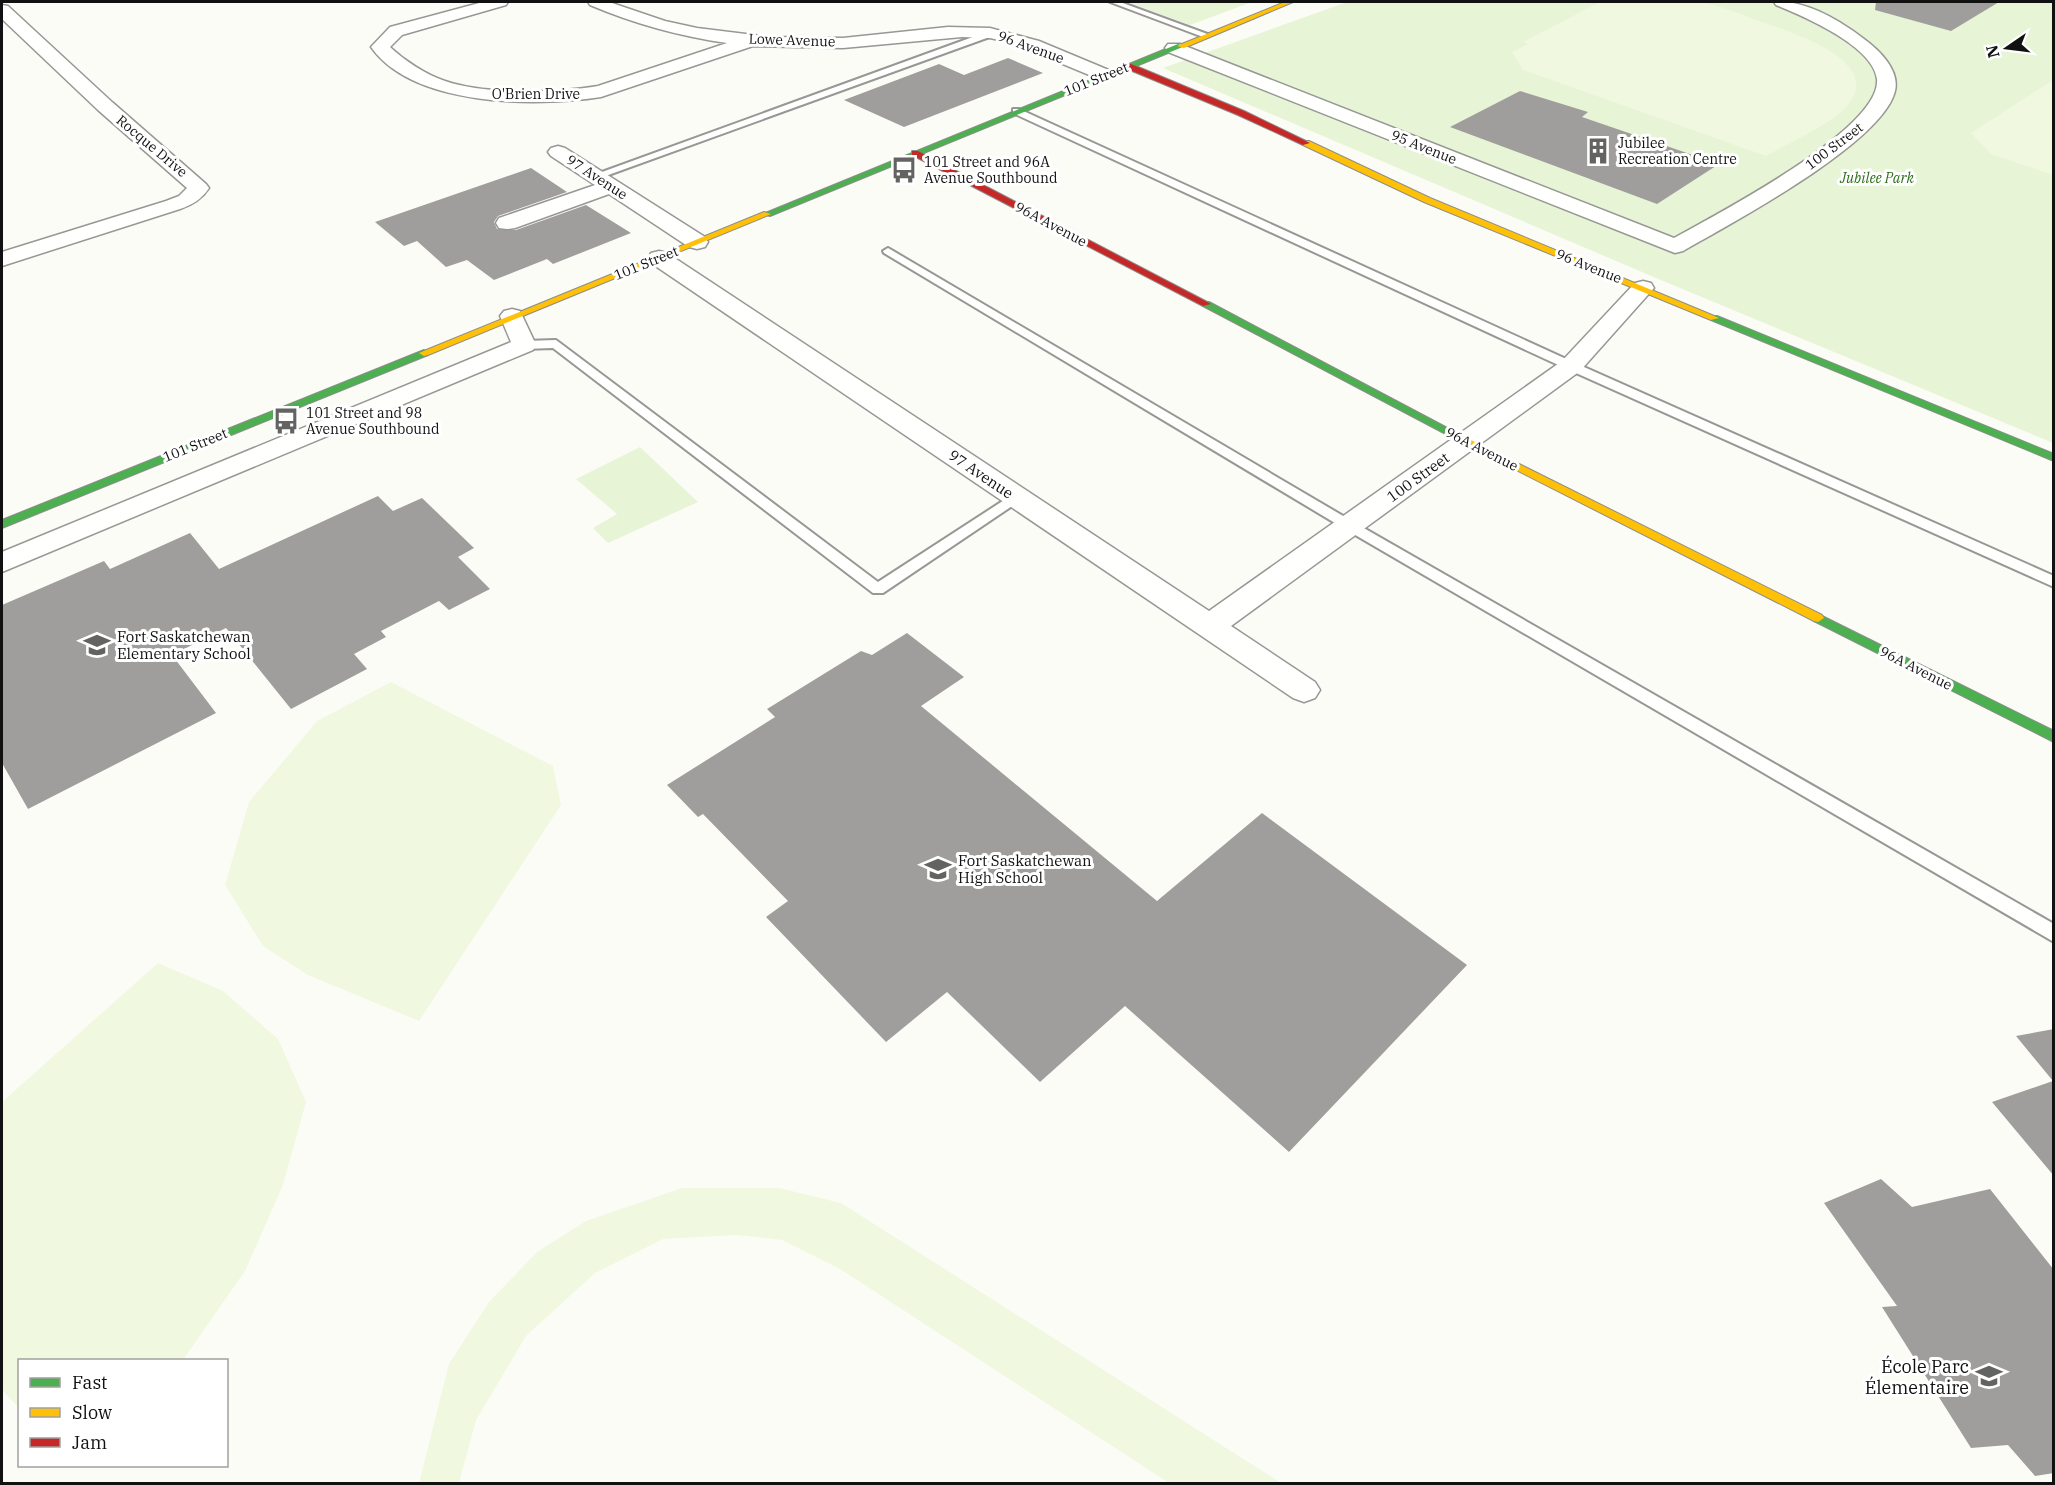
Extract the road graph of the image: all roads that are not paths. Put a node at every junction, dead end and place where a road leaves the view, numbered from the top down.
1 (500, 2) edge
2 (596, 2) edge
3 (1114, 2) edge
4 (1290, 2) edge
5 (1782, 2) edge
6 (2, 10) edge
7 (992, 33) junction
8 (1206, 35) junction
9 (753, 40) junction
10 (1174, 48) junction
11 (1128, 66) junction
12 (1105, 75) junction
13 (1016, 111) junction
14 (558, 152) dead end
15 (915, 153) junction
16 (604, 181) junction
17 (507, 223) dead end
18 (697, 242) junction
19 (1675, 246) joint
20 (888, 251) dead end
21 (659, 258) junction
22 (2, 259) edge
23 (1643, 288) junction
24 (512, 316) junction
25 (524, 345) junction
26 (1571, 366) junction
27 (1468, 441) junction
28 (2054, 458) edge
29 (1017, 498) junction
30 (2, 524) edge
31 (1350, 526) junction
32 (2, 563) edge
33 (2054, 582) edge
34 (1208, 627) junction
35 (1304, 690) dead end
36 (2054, 737) edge
37 (2054, 934) edge

1 - 9 street, O'Brien Drive
2 - 9 street, Lowe Avenue
3 - 8 lane
4 - 8 street, 101 Street
5 - 19 street, 100 Street
6 - 22 street, Rocque Drive
7 - 9 street, Lowe Avenue
7 - 12 street, 96 Avenue
7 - 16 lane
8 - 10 street, 101 Street
10 - 11 street, 101 Street
10 - 19 street, 95 Avenue
11 - 12 street, 101 Street
11 - 23 street, 96 Avenue
12 - 13 street, 101 Street
13 - 15 street, 101 Street
13 - 26 lane
14 - 16 street, 97 Avenue
15 - 18 street, 101 Street
15 - 27 street, 96A Avenue
16 - 17 street
16 - 18 street, 97 Avenue
18 - 21 street, 101 Street
20 - 31 lane
21 - 24 street, 101 Street
21 - 29 street, 97 Avenue
23 - 26 street, 100 Street
23 - 28 street, 96 Avenue
24 - 25 street
24 - 30 street, 101 Street
25 - 29 lane
25 - 32 street
26 - 27 street, 100 Street
26 - 33 lane
27 - 31 street, 100 Street
27 - 36 street, 96A Avenue
29 - 34 street, 97 Avenue
31 - 34 street, 100 Street
31 - 37 lane
34 - 35 street, 97 Avenue

